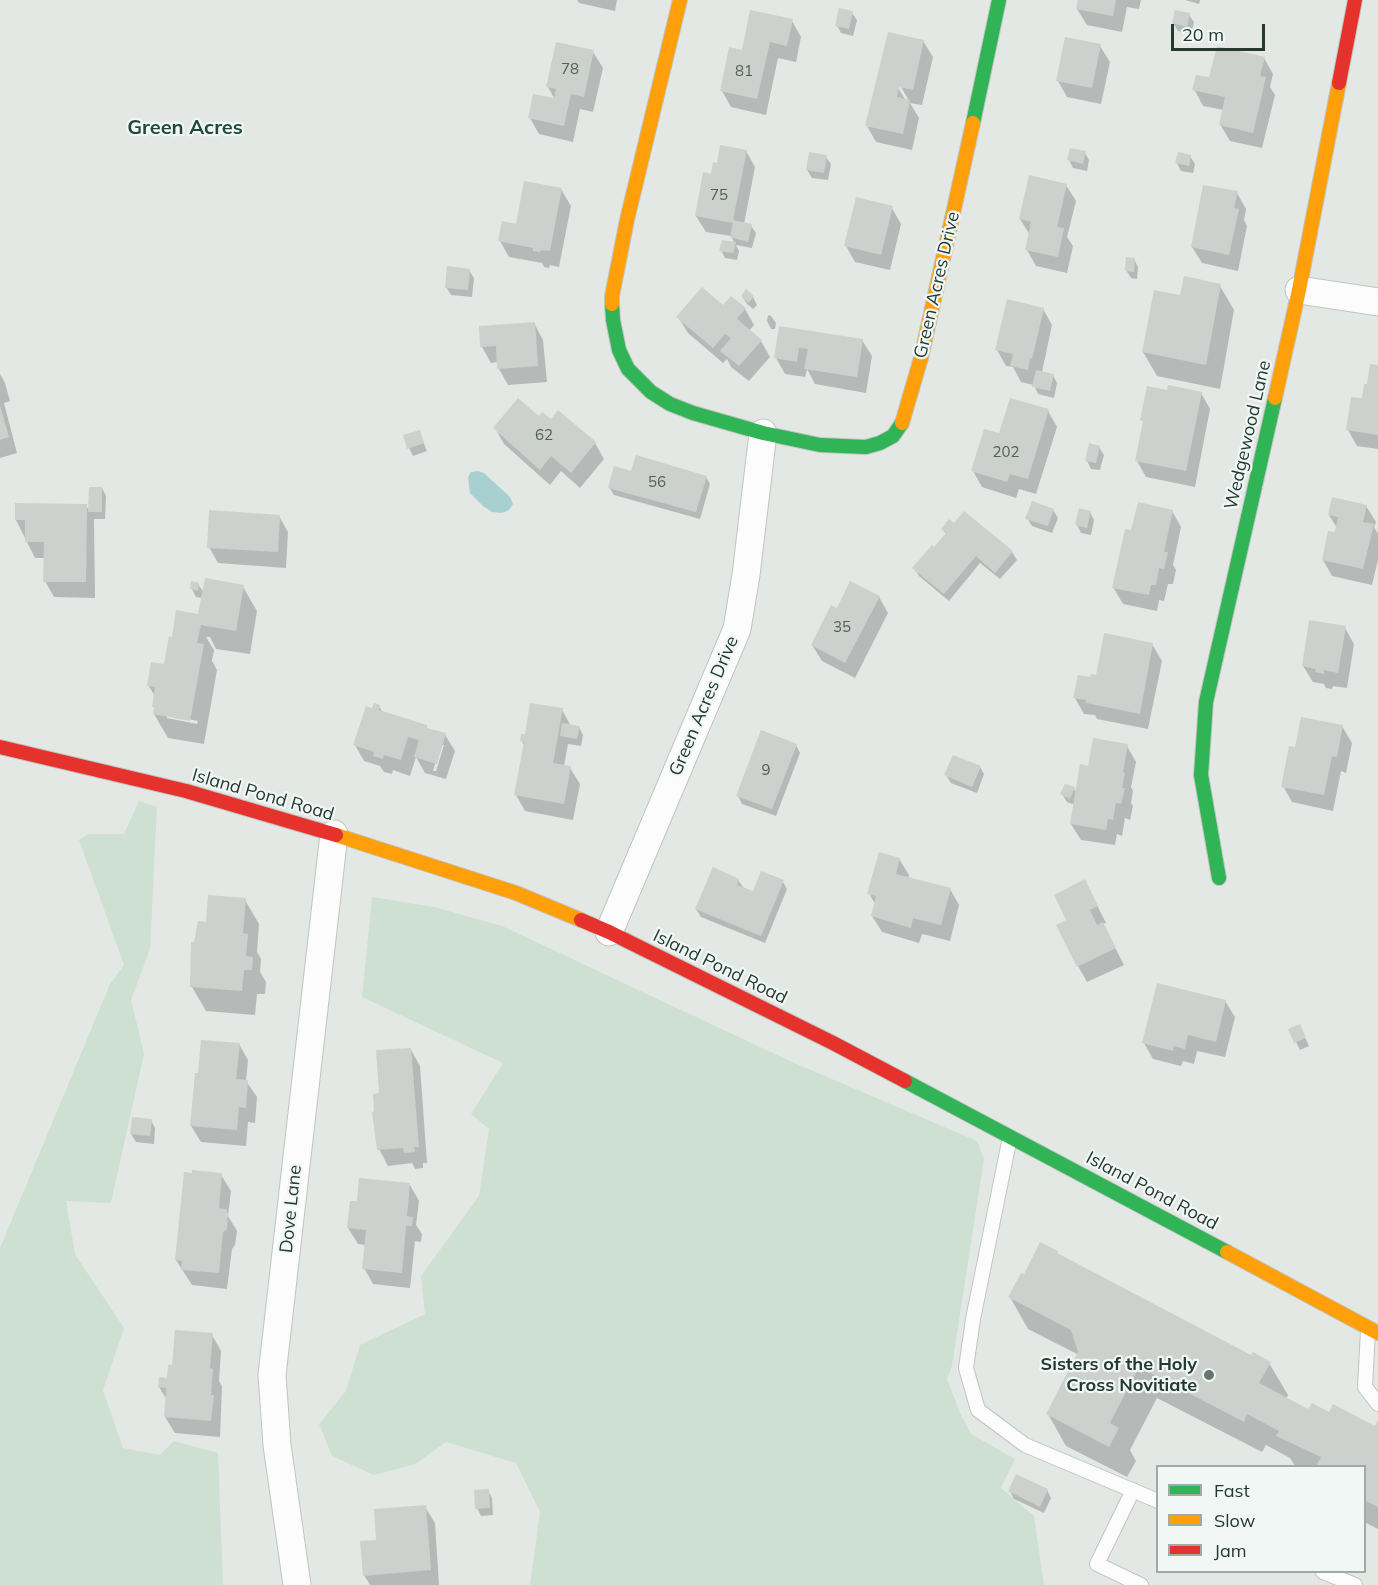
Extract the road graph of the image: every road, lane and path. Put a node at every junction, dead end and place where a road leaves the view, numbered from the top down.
1 (680, 0) edge
2 (999, 0) edge
3 (1355, 0) edge
4 (1299, 290) junction
5 (1378, 302) edge
6 (763, 433) junction
7 (0, 747) edge
8 (334, 834) junction
9 (1219, 878) dead end
10 (609, 932) junction
11 (1010, 1136) junction
12 (1373, 1330) edge
13 (1378, 1404) edge
14 (1132, 1490) junction
15 (1156, 1500) edge
16 (1325, 1573) edge
17 (297, 1585) edge
18 (1141, 1585) edge
19 (1355, 1585) edge

1 - 6 street, Green Acres Drive
2 - 6 street, Green Acres Drive
3 - 4 street, Wedgewood Lane
4 - 5 street
4 - 9 street, Wedgewood Lane
6 - 10 street, Green Acres Drive
7 - 8 street, Island Pond Road
8 - 10 street, Island Pond Road
8 - 17 street, Dove Lane
10 - 11 street, Island Pond Road
11 - 12 street, Island Pond Road
11 - 14 lane
12 - 13 lane
14 - 15 lane
14 - 18 lane
16 - 19 lane

